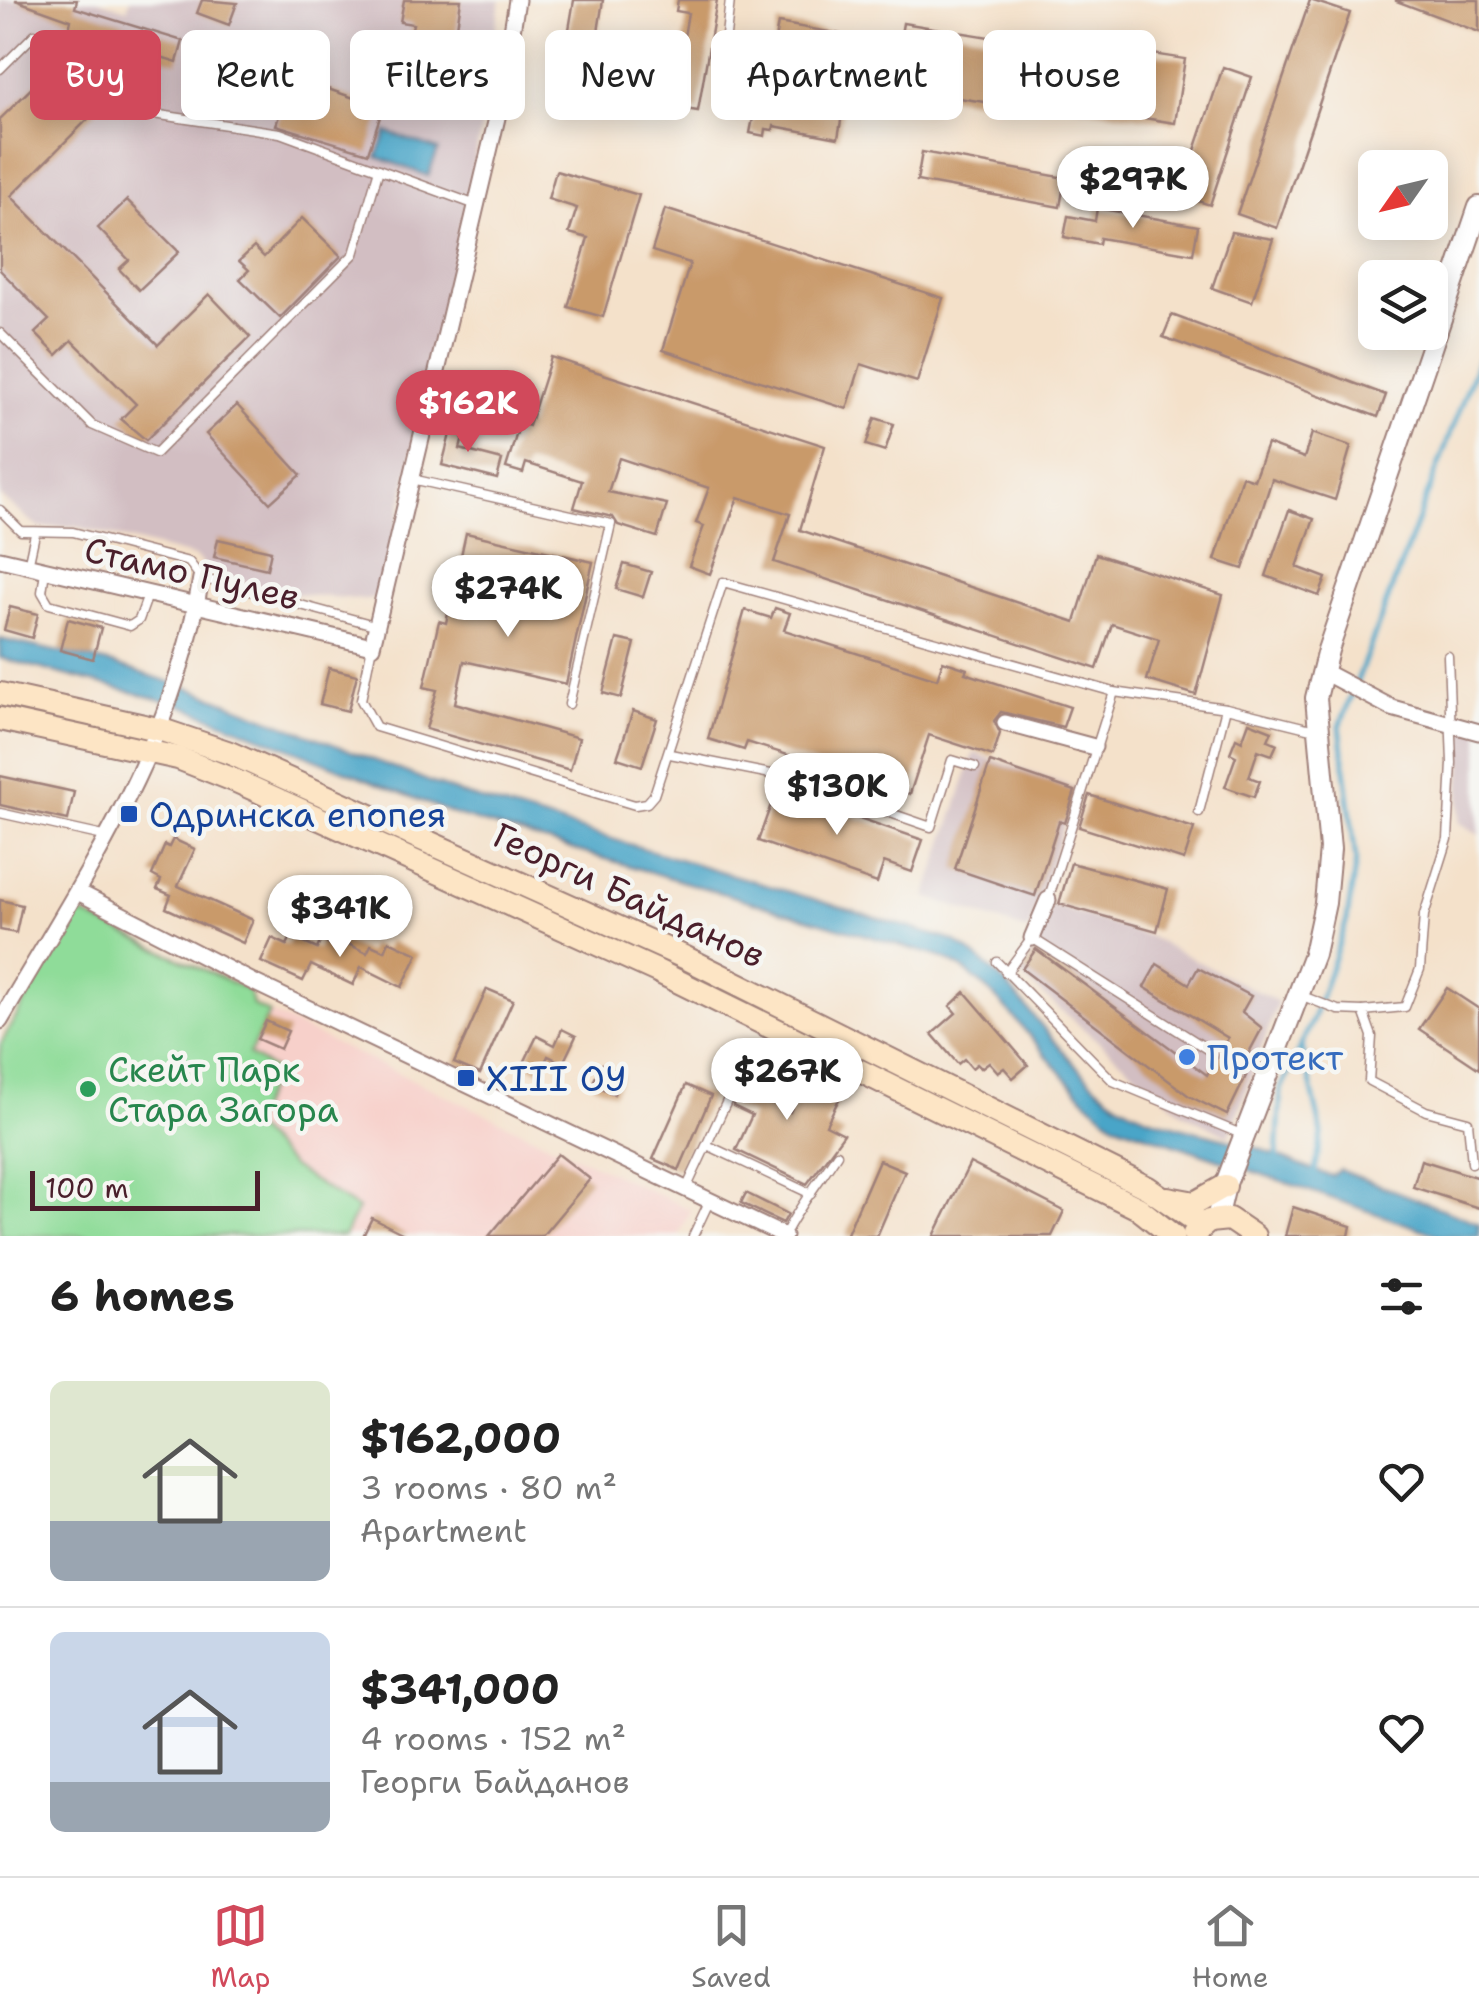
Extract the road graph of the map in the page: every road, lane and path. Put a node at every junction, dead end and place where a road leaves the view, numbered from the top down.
1 (516, 0) edge
2 (730, 0) edge
3 (727, 30) edge
4 (0, 69) edge
5 (379, 170) junction
6 (476, 205) junction
7 (1479, 207) edge
8 (0, 333) edge
9 (412, 480) junction
10 (0, 510) edge
11 (35, 534) junction
12 (2, 563) edge
13 (36, 568) junction
14 (201, 578) junction
15 (148, 595) junction
16 (197, 602) junction
17 (378, 626) junction
18 (372, 646) junction
19 (1448, 656) dead end
20 (1322, 671) junction
21 (1114, 692) junction
22 (0, 694) edge
23 (569, 704) dead end
24 (1226, 708) junction
25 (0, 719) edge
26 (1005, 722) dead end
27 (1450, 725) junction
28 (162, 730) junction
29 (1317, 730) junction
30 (1479, 732) edge
31 (1094, 747) junction
32 (152, 752) junction
33 (670, 754) junction
34 (974, 767) dead end
35 (1199, 812) dead end
36 (0, 814) edge
37 (108, 837) junction
38 (78, 892) junction
39 (1048, 900) joint
40 (1032, 938) junction
41 (997, 962) dead end
42 (1006, 973) junction
43 (1308, 998) junction
44 (1363, 1011) junction
45 (0, 1021) edge
46 (1208, 1049) dead end
47 (727, 1102) dead end
48 (1245, 1136) junction
49 (707, 1145) junction
50 (838, 1154) dead end
51 (1472, 1163) dead end
52 (1228, 1180) junction
53 (685, 1191) junction
54 (1156, 1193) junction
55 (811, 1194) junction
56 (709, 1202) junction
57 (1204, 1227) edge
58 (1248, 1230) edge
59 (693, 1236) edge
60 (784, 1236) edge
61 (1173, 1236) edge

1 - 6 street
2 - 3 lane
4 - 5 lane
5 - 6 lane
5 - 8 lane
6 - 9 street
7 - 20 street
9 - 17 street
9 - 23 lane
10 - 11 lane
11 - 13 lane
11 - 14 lane
12 - 13 street, Стамо Пулев
13 - 15 street, Стамо Пулев
13 - 15 lane
14 - 16 street
14 - 17 lane
15 - 16 street, Стамо Пулев
16 - 18 street, Стамо Пулев
16 - 28 street
17 - 18 street
18 - 33 lane
19 - 27 lane
20 - 27 street
20 - 29 street
21 - 24 lane
21 - 31 lane
21 - 33 lane
22 - 28 main road, Георги Байданов
24 - 29 lane
24 - 35 lane
25 - 32 main road, Георги Байданов
26 - 31 street
27 - 30 street
27 - 44 lane
28 - 32 street
28 - 54 main road, Георги Байданов
29 - 43 street
31 - 39 lane
32 - 37 street
32 - 61 main road, Георги Байданов
33 - 34 lane
36 - 37 lane
37 - 38 street
38 - 45 street
38 - 53 street
39 - 40 street
40 - 42 lane
40 - 46 lane
41 - 42 lane
42 - 48 lane
43 - 44 lane
43 - 48 street
44 - 51 lane
47 - 49 lane
48 - 52 street
49 - 53 lane
49 - 55 lane
50 - 55 lane
52 - 54 main road
52 - 57 street
52 - 58 street
53 - 56 street
54 - 57 main road, Георги Байданов
55 - 60 lane
56 - 59 lane
56 - 60 street
57 - 58 main road

